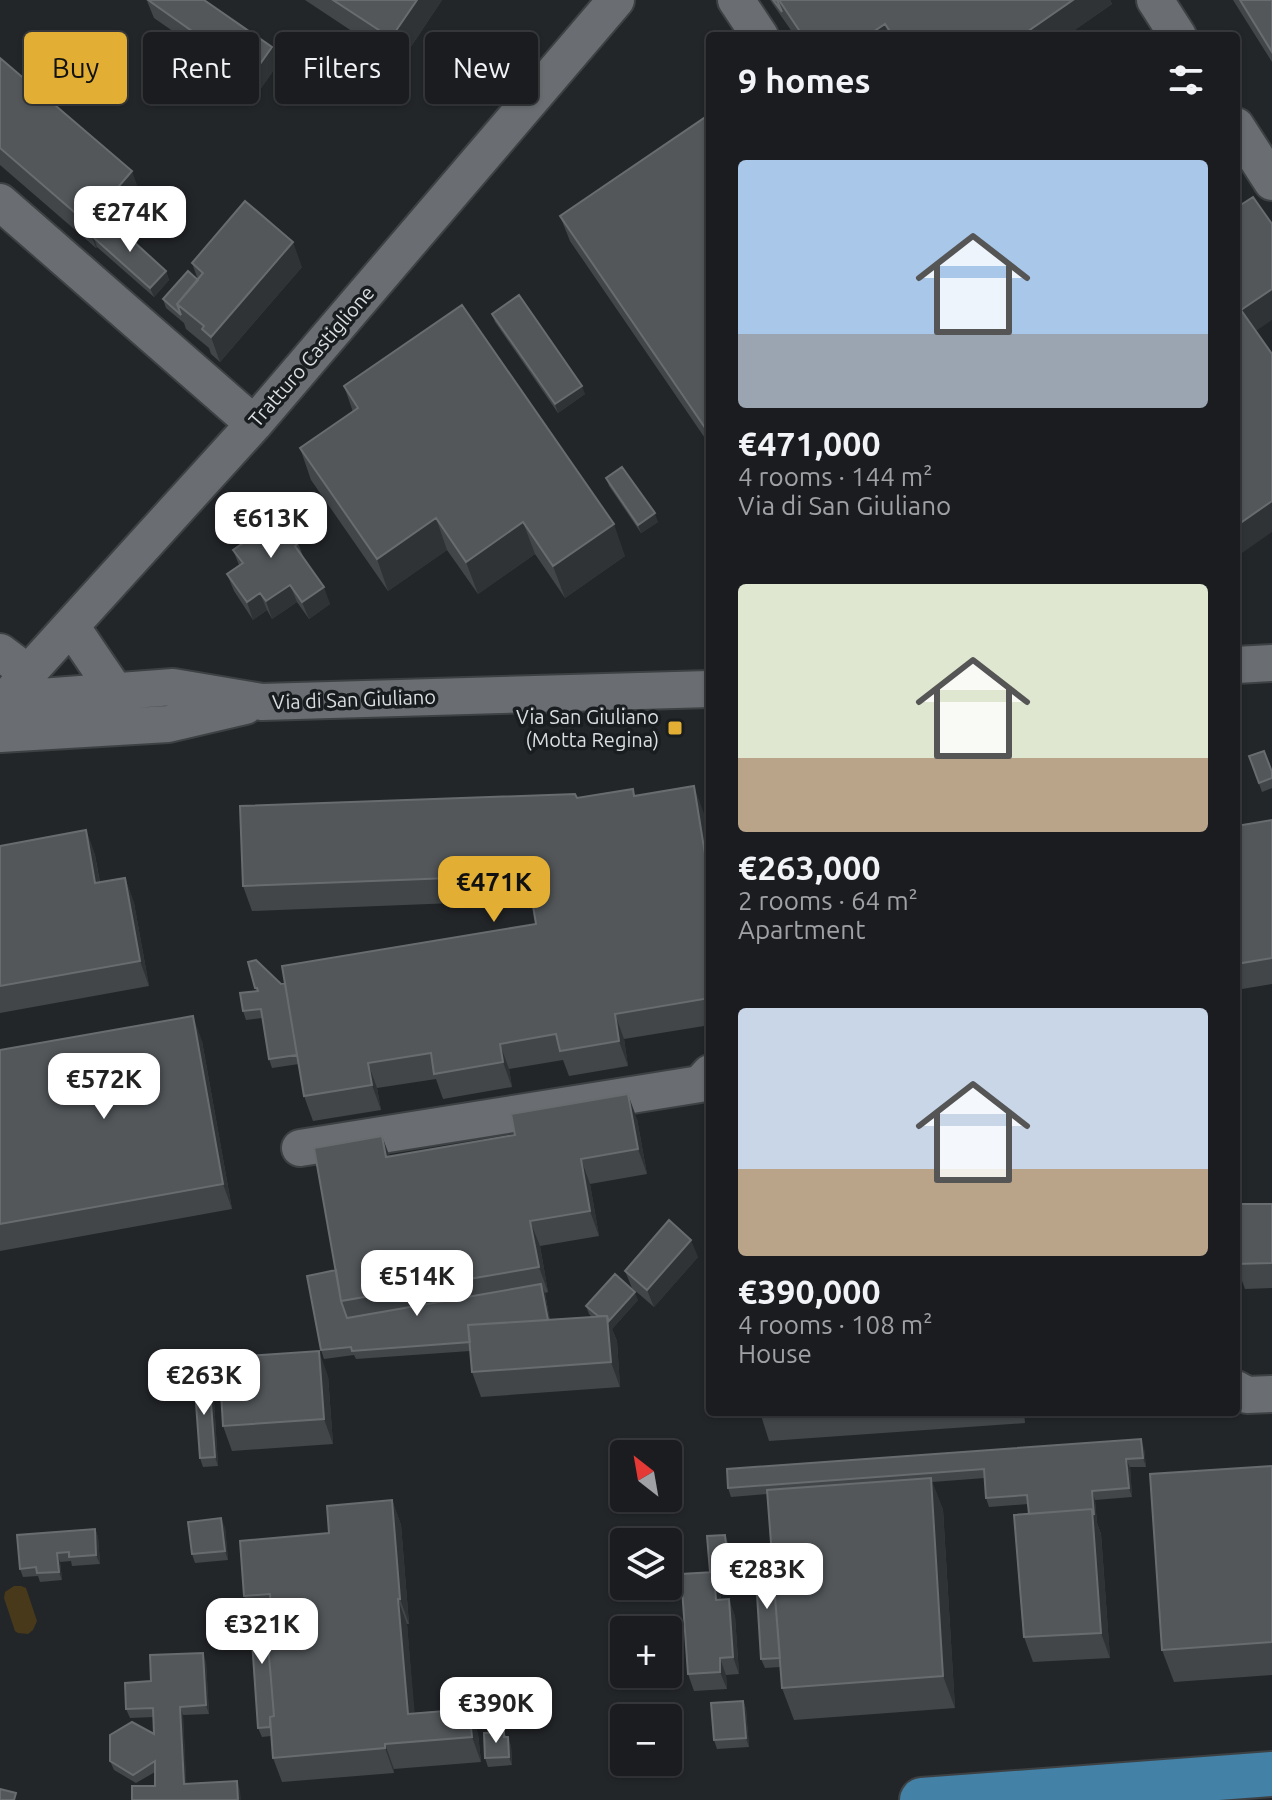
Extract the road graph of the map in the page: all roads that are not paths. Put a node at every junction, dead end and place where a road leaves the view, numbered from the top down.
1 (616, 0) edge
2 (736, 0) edge
3 (1155, 0) edge
4 (757, 32) edge
5 (1175, 32) edge
6 (1240, 132) edge
7 (1272, 182) edge
8 (0, 202) edge
9 (254, 424) junction
10 (71, 626) junction
11 (14, 662) edge
12 (1272, 663) edge
13 (1240, 665) edge
14 (706, 689) edge
15 (115, 691) junction
16 (262, 702) junction
17 (1, 710) edge
18 (706, 1077) edge
19 (300, 1148) dead end
20 (1240, 1391) edge
21 (1272, 1394) edge
22 (1272, 1774) edge
23 (922, 1800) edge

1 - 9 street, Tratturo Castiglione
2 - 4 street
3 - 5 street
6 - 7 street
8 - 9 street
9 - 10 street, Tratturo Castiglione
10 - 11 street, Tratturo Castiglione
10 - 15 street
11 - 17 street, Tratturo Castiglione
12 - 13 street
14 - 16 street, Via di San Giuliano
15 - 16 street, Via di San Giuliano
15 - 17 street, Via di San Giuliano
16 - 17 street
18 - 19 street
20 - 21 street
22 - 23 main road

